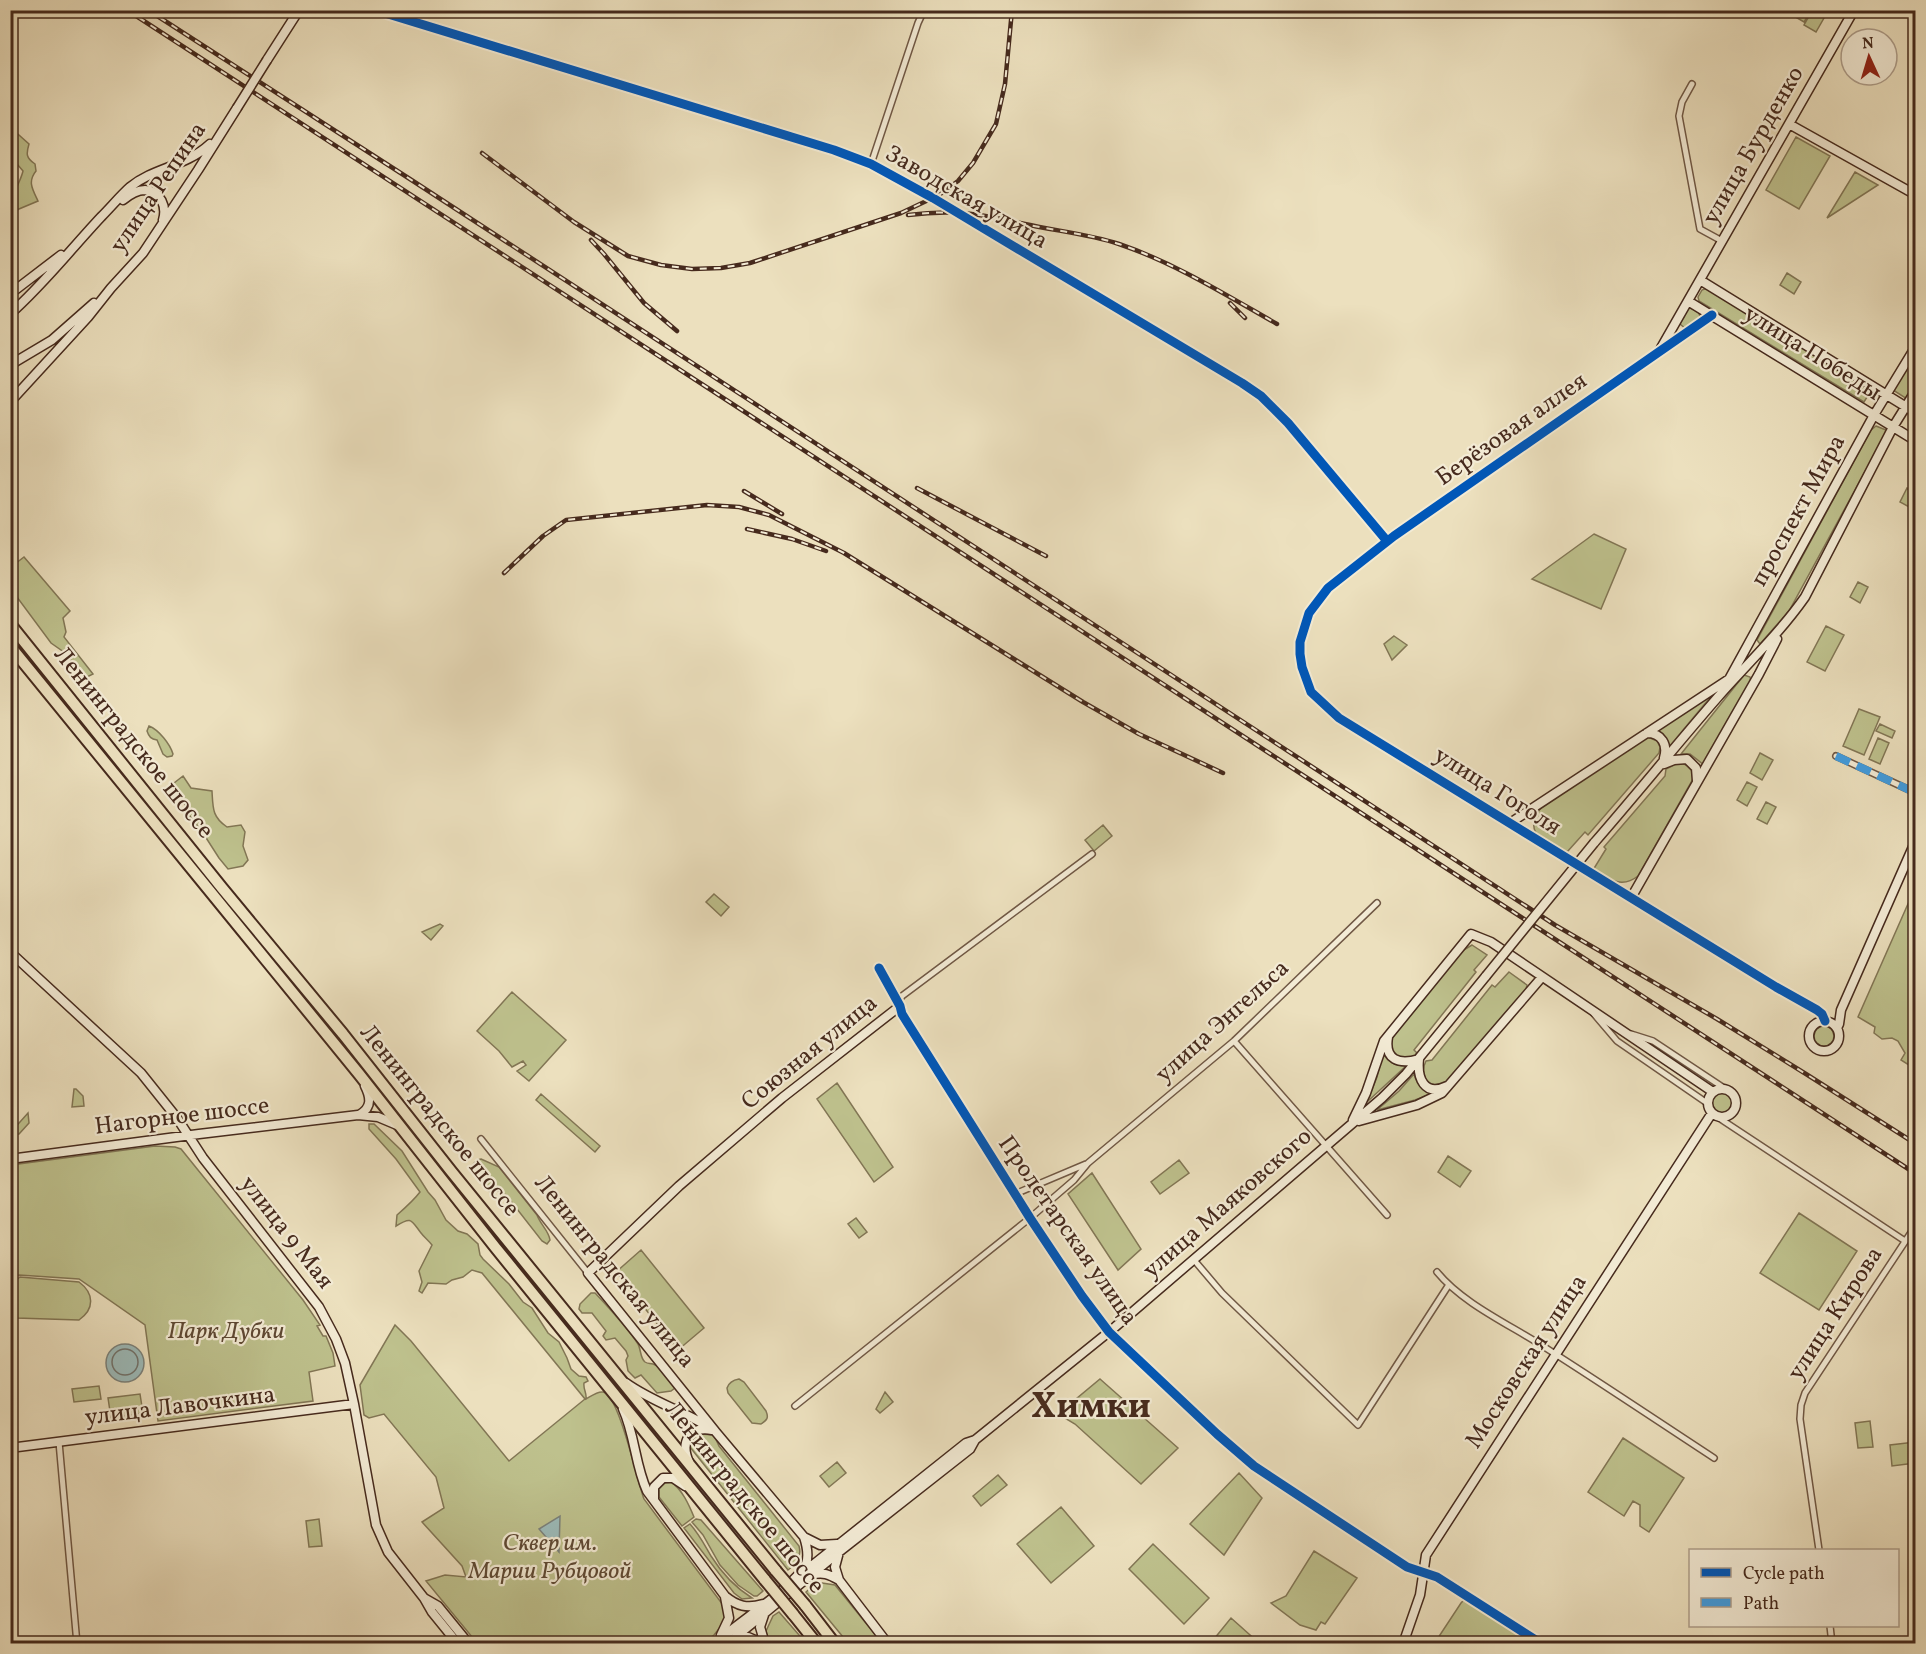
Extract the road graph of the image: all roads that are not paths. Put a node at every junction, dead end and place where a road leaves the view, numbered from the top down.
1 (299, 10) edge
2 (375, 10) edge
3 (924, 10) edge
4 (1854, 10) edge
5 (1692, 84) dead end
6 (1789, 124) junction
7 (219, 135) junction
8 (871, 164) junction
9 (1916, 195) edge
10 (105, 213) junction
11 (158, 231) junction
12 (80, 239) junction
13 (1722, 241) junction
14 (1700, 280) junction
15 (111, 288) junction
16 (10, 294) edge
17 (1688, 301) junction
18 (10, 314) edge
19 (1712, 315) junction
20 (1916, 346) edge
21 (1659, 351) junction
22 (10, 365) edge
23 (1916, 390) edge
24 (1886, 394) junction
25 (10, 402) edge
26 (1906, 407) junction
27 (1916, 413) edge
28 (1874, 415) junction
29 (1893, 427) junction
30 (1916, 441) edge
31 (1387, 541) junction
32 (10, 624) edge
33 (1782, 629) junction
34 (10, 646) edge
35 (1729, 678) junction
36 (1719, 696) junction
37 (1646, 733) junction
38 (1836, 756) dead end
39 (1657, 769) junction
40 (1694, 786) junction
41 (1916, 793) edge
42 (1510, 823) junction
43 (1916, 840) edge
44 (1092, 854) dead end
45 (1631, 898) junction
46 (1377, 903) dead end
47 (10, 952) edge
48 (879, 968) dead end
49 (1486, 976) joint
50 (1542, 976) junction
51 (900, 1006) junction
52 (1591, 1010) junction
53 (1841, 1010) junction
54 (1826, 1022) junction
55 (1838, 1026) junction
56 (1624, 1032) junction
57 (1388, 1036) junction
58 (1234, 1041) junction
59 (1419, 1059) junction
60 (359, 1074) junction
61 (1450, 1085) junction
62 (1727, 1090) junction
63 (1713, 1092) junction
64 (1707, 1103) junction
65 (1714, 1115) junction
66 (358, 1116) junction
67 (1350, 1125) junction
68 (400, 1127) junction
69 (188, 1135) junction
70 (481, 1139) dead end
71 (1326, 1146) junction
72 (10, 1159) edge
73 (1088, 1163) junction
74 (1015, 1194) junction
75 (1387, 1215) dead end
76 (1030, 1218) junction
77 (1916, 1225) edge
78 (1905, 1241) junction
79 (1194, 1260) junction
80 (588, 1272) junction
81 (1437, 1272) dead end
82 (1448, 1286) junction
83 (1109, 1332) junction
84 (1556, 1354) junction
85 (618, 1377) junction
86 (684, 1390) junction
87 (617, 1395) junction
88 (354, 1404) junction
89 (795, 1406) dead end
90 (673, 1408) junction
91 (700, 1412) junction
92 (700, 1426) junction
93 (715, 1431) junction
94 (975, 1440) junction
95 (58, 1442) junction
96 (10, 1448) edge
97 (1714, 1458) dead end
98 (692, 1468) junction
99 (696, 1493) junction
100 (655, 1502) junction
101 (804, 1537) junction
102 (841, 1542) junction
103 (1819, 1549) edge
104 (839, 1552) junction
105 (1423, 1568) junction
106 (799, 1576) junction
107 (810, 1576) junction
108 (839, 1580) junction
109 (725, 1596) junction
110 (423, 1598) junction
111 (766, 1607) junction
112 (1830, 1627) edge
113 (722, 1642) edge
114 (77, 1644) edge
115 (458, 1644) edge
116 (469, 1644) edge
117 (764, 1644) edge
118 (817, 1644) edge
119 (835, 1644) edge
120 (888, 1644) edge
121 (1403, 1644) edge
122 (1542, 1644) edge
123 (1832, 1644) edge

1 - 7 street, улица Репина, bridge
2 - 8 street, Заводская улица
3 - 8 street
4 - 6 street, улица Бурденко
5 - 13 street
6 - 9 street
6 - 13 street, улица Бурденко
7 - 10 street
7 - 11 street, улица Репина
8 - 31 street, Заводская улица
10 - 11 street
10 - 12 street
11 - 15 street, улица Репина
12 - 16 street
12 - 18 street
13 - 14 street, улица Бурденко
14 - 17 street, улица Бурденко
14 - 24 street, улица Победы
15 - 22 street
15 - 25 street, улица Репина
17 - 19 street, улица Победы
17 - 21 street, Берёзовая аллея
19 - 21 street
19 - 28 street, улица Победы
20 - 24 street, проспект Мира
21 - 31 street, Берёзовая аллея
23 - 26 street, проспект Мира
24 - 26 street, улица Победы
24 - 28 street, проспект Мира
26 - 27 street, улица Победы
26 - 29 street, проспект Мира
28 - 29 street, улица Победы
28 - 35 street, проспект Мира
29 - 30 street, улица Победы
29 - 33 street, проспект Мира
31 - 42 street, улица Гоголя
32 - 85 highway, Ленинградское шоссе
33 - 36 street, проспект Мира
33 - 40 street
34 - 60 highway, Ленинградское шоссе
35 - 36 street, проспект Мира
35 - 37 street
36 - 39 street, проспект Мира
37 - 39 street
37 - 42 street
38 - 41 street
39 - 40 street
39 - 49 street, проспект Мира, bridge
40 - 45 street
42 - 45 street, улица Гоголя
43 - 53 street
44 - 51 street, Союзная улица
45 - 54 street, улица Гоголя
46 - 58 street, улица Энгельса
47 - 69 street, улица 9 Мая
48 - 51 street, Пролетарская улица
49 - 59 street, улица Маяковского
50 - 52 street
50 - 57 street
50 - 61 street
51 - 74 street, Пролетарская улица
51 - 80 street, Союзная улица
52 - 56 street
52 - 64 street
53 - 54 street
53 - 55 street
54 - 55 street
54 - 55 street
56 - 62 street
56 - 63 street
57 - 59 street
57 - 67 street
58 - 71 street
58 - 73 street, улица Энгельса
59 - 61 street
59 - 67 street, улица Маяковского
60 - 66 street
60 - 68 highway, Ленинградское шоссе
61 - 67 street
62 - 63 street
62 - 65 street
63 - 64 street
64 - 65 street
65 - 78 street
65 - 84 street, Московская улица
66 - 68 street, Нагорное шоссе
66 - 69 street, Нагорное шоссе
67 - 71 street, улица Маяковского
68 - 87 highway, Ленинградское шоссе
69 - 72 street, Нагорное шоссе
69 - 88 street, улица 9 Мая
70 - 80 street, Ленинградская улица
71 - 75 street
71 - 79 street, улица Маяковского
73 - 74 street, улица Энгельса
73 - 76 street, улица Энгельса
74 - 76 street, Пролетарская улица
76 - 83 street, Пролетарская улица
76 - 89 street, улица Энгельса
77 - 78 street, улица Кирова
78 - 103 street, улица Кирова
79 - 82 street
79 - 83 street, улица Маяковского
80 - 86 street, Ленинградская улица
81 - 82 street
82 - 84 street
83 - 94 street, улица Маяковского
83 - 105 street, Пролетарская улица
84 - 97 street
84 - 105 street, Московская улица
85 - 90 street
85 - 98 highway, Ленинградское шоссе
86 - 90 street
86 - 91 street, Ленинградская улица
87 - 99 highway, Ленинградское шоссе
87 - 100 street
88 - 95 street, улица Лавочкина
88 - 110 street, улица 9 Мая
90 - 92 street
91 - 92 street
91 - 93 street, Ленинградская улица
92 - 93 street
92 - 98 street
93 - 101 street, Ленинградская улица
94 - 102 street, улица Маяковского
94 - 104 street, улица Маяковского
95 - 96 street, улица Лавочкина
95 - 114 street
98 - 119 highway, Ленинградское шоссе, bridge
99 - 100 street
99 - 118 highway, Ленинградское шоссе, bridge
100 - 109 street
101 - 102 street
101 - 106 street
102 - 106 street, улица Маяковского
104 - 107 street, улица Маяковского
104 - 108 street
105 - 121 street, Московская улица
105 - 122 street, Пролетарская улица
106 - 111 street, улица Маяковского
107 - 108 street
107 - 111 street, улица Маяковского
108 - 120 street
109 - 111 street
109 - 113 street
110 - 115 street, улица 9 Мая
110 - 116 street, улица 9 Мая
111 - 113 street
111 - 117 street
112 - 123 street
113 - 117 street

